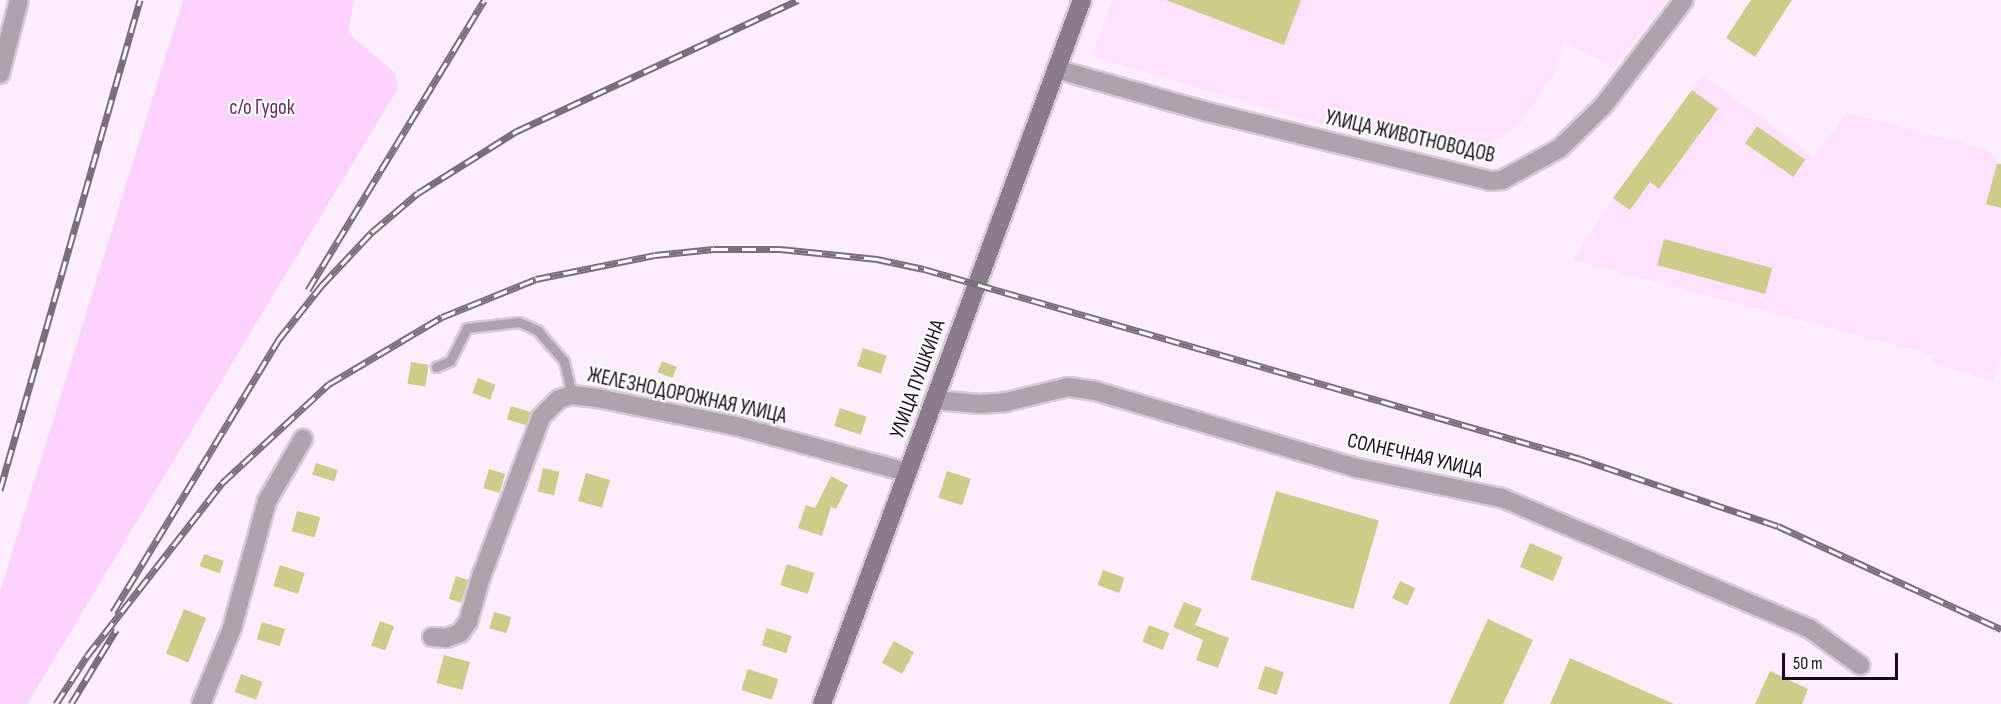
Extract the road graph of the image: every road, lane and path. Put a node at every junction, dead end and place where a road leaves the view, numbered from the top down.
1 (19, 0) edge
2 (1082, 0) edge
3 (1684, 0) edge
4 (1056, 69) junction
5 (0, 74) edge
6 (436, 367) dead end
7 (572, 395) junction
8 (934, 400) junction
9 (303, 439) dead end
10 (908, 472) junction
11 (432, 637) dead end
12 (1860, 665) dead end
13 (201, 704) edge
14 (822, 704) edge

1 - 5 street
2 - 4 main road, УЛИЦА ПУШКИНА
3 - 4 street, УЛИЦА ЖИВОТНОВОДОВ
4 - 8 main road, УЛИЦА ПУШКИНА
6 - 7 lane
7 - 10 street, ЖЕЛЕЗНОДОРОЖНАЯ УЛИЦА
7 - 11 street, ЖЕЛЕЗНОДОРОЖНАЯ УЛИЦА
8 - 10 main road, УЛИЦА ПУШКИНА
8 - 12 street, СОЛНЕЧНАЯ УЛИЦА
9 - 13 street
10 - 14 main road, УЛИЦА ПУШКИНА

